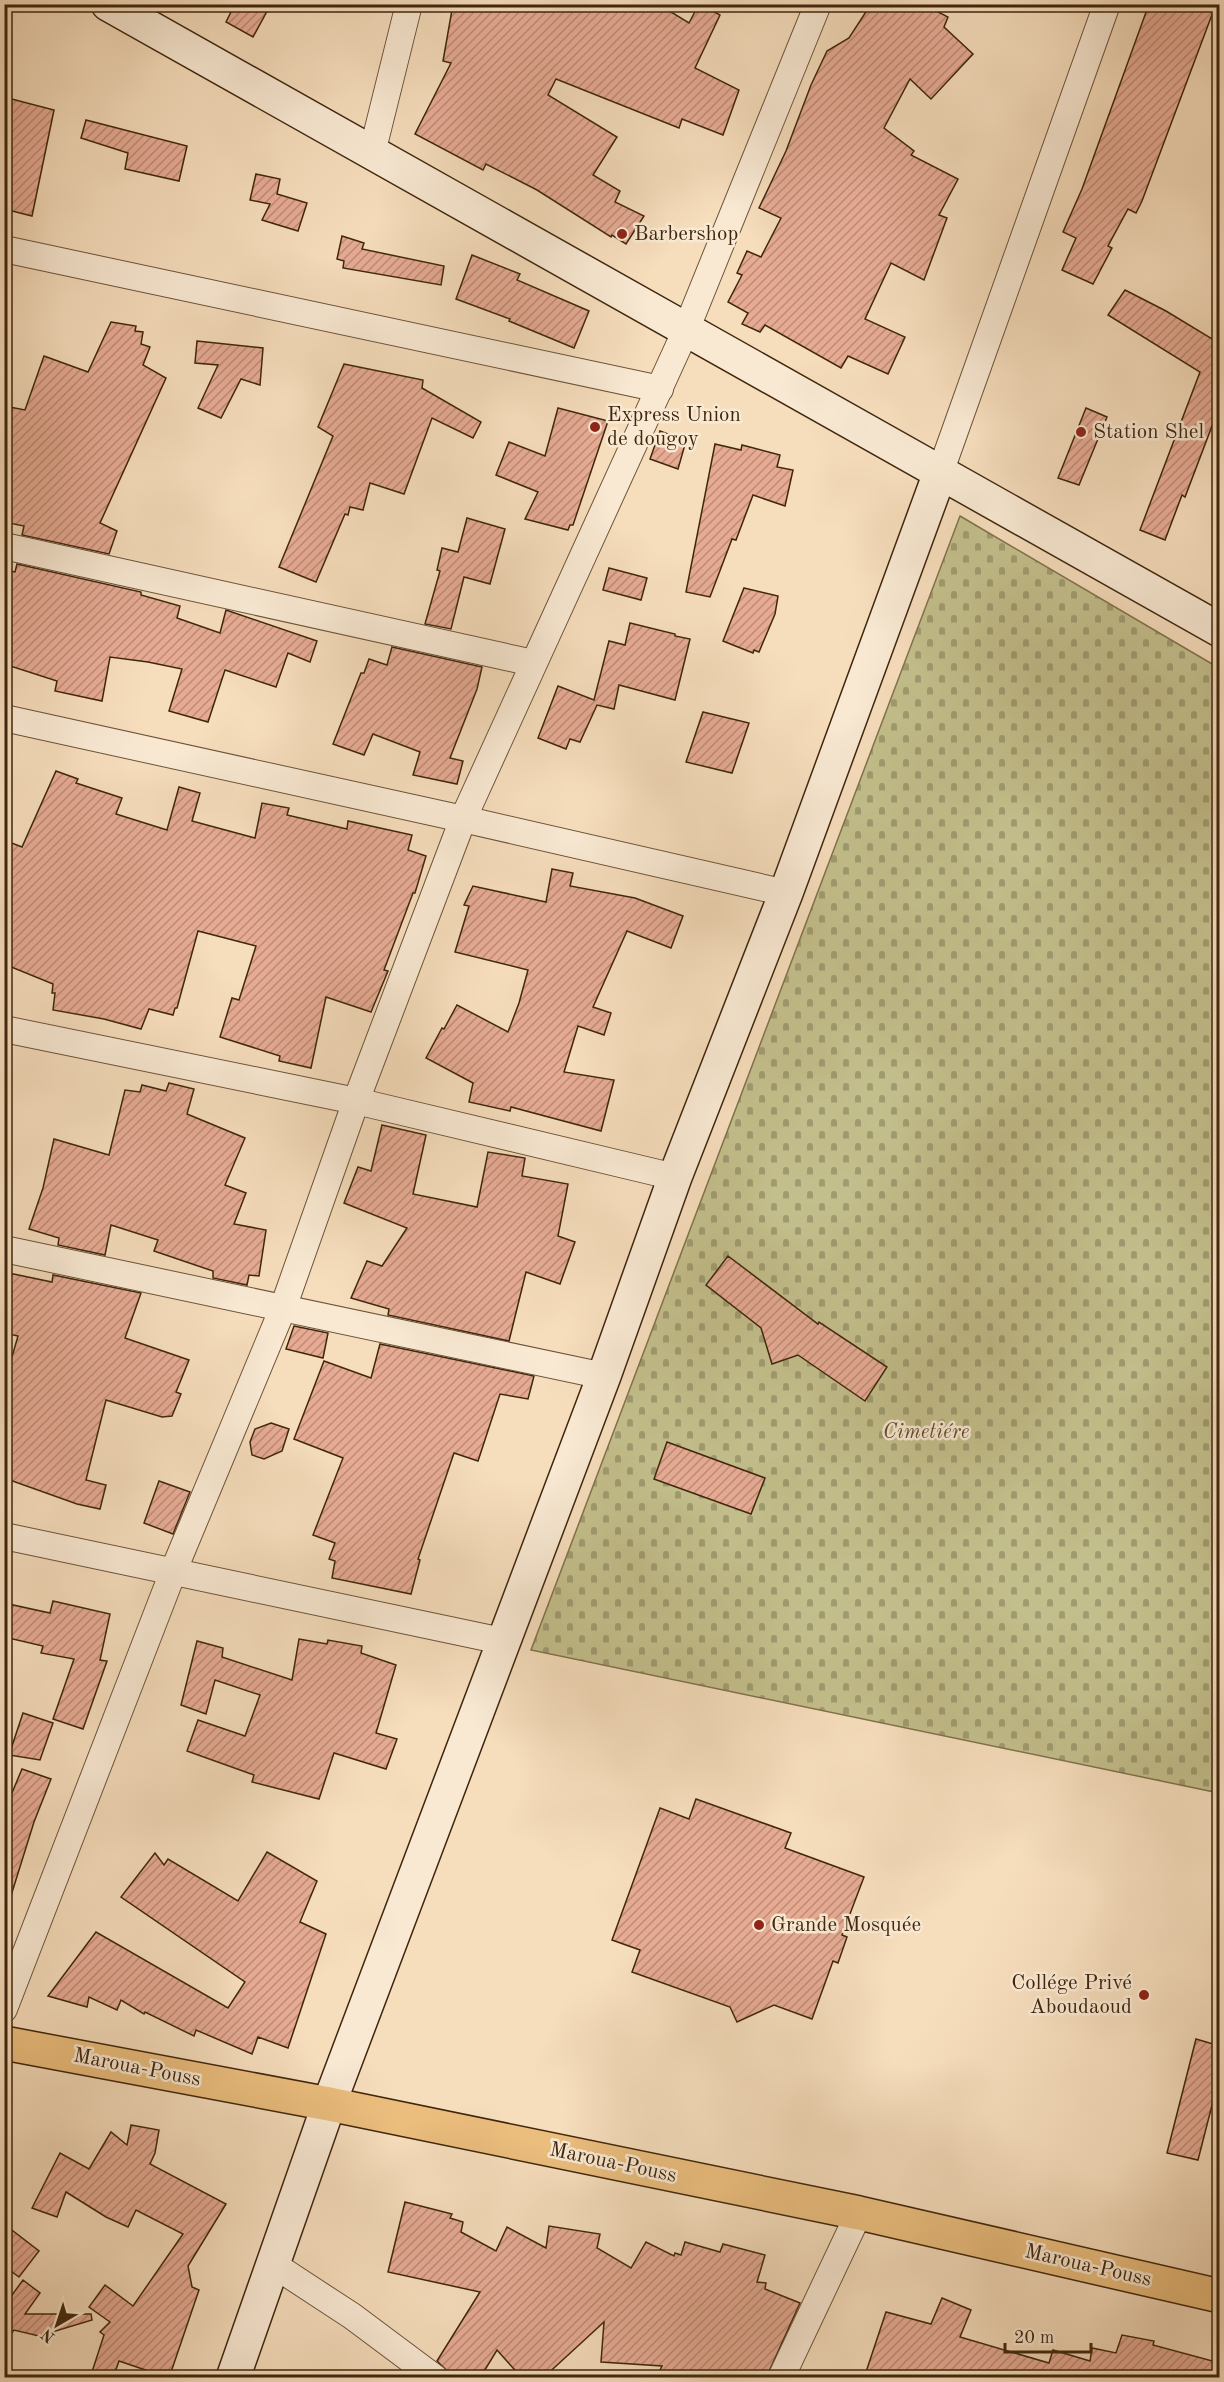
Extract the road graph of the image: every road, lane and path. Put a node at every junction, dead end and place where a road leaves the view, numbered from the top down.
1 (108, 4) edge
2 (409, 4) edge
3 (818, 4) edge
4 (1107, 4) edge
5 (372, 153) junction
6 (4, 249) edge
7 (686, 330) junction
8 (660, 389) junction
9 (940, 473) junction
10 (4, 546) edge
11 (1220, 630) edge
12 (533, 663) junction
13 (4, 718) edge
14 (463, 819) junction
15 (786, 893) junction
16 (4, 1029) edge
17 (356, 1101) junction
18 (675, 1177) junction
19 (4, 1249) edge
20 (283, 1308) junction
21 (604, 1376) junction
22 (4, 1536) edge
23 (172, 1572) junction
24 (502, 1641) junction
25 (4, 2009) edge
26 (4, 2043) edge
27 (329, 2104) junction
28 (859, 2213) junction
29 (274, 2265) junction
30 (1220, 2296) edge
31 (233, 2378) edge
32 (435, 2378) edge
33 (781, 2378) edge

1 - 5 main road
2 - 5 street
3 - 7 street
4 - 9 street
5 - 7 main road
6 - 8 street
7 - 8 street
7 - 9 main road
8 - 12 street
9 - 11 main road
9 - 15 main road
10 - 12 street
12 - 14 street
13 - 14 street
14 - 15 street
14 - 17 street
15 - 18 main road
16 - 17 street
17 - 18 street
17 - 20 street
18 - 21 main road
19 - 20 street
20 - 21 street
20 - 23 street
21 - 24 main road
22 - 23 street
23 - 24 street
23 - 25 street
24 - 27 main road
26 - 27 main road, Maroua-Pouss
27 - 28 main road, Maroua-Pouss
27 - 29 main road
28 - 30 main road, Maroua-Pouss
28 - 33 street
29 - 31 main road
29 - 32 street

